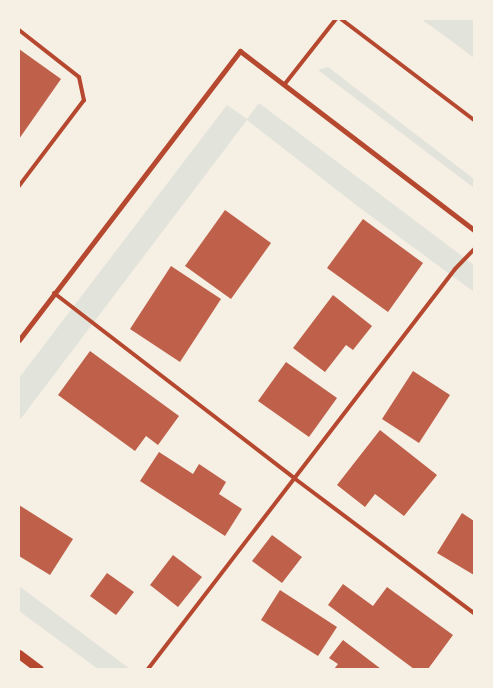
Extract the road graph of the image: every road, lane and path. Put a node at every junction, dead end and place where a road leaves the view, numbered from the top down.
1 (336, 19) edge
2 (341, 19) edge
3 (19, 30) edge
4 (284, 85) junction
5 (474, 120) edge
6 (19, 186) edge
7 (474, 230) edge
8 (474, 249) edge
9 (54, 293) junction
10 (19, 340) edge
11 (294, 478) junction
12 (474, 613) edge
13 (19, 654) edge
14 (39, 669) edge
15 (148, 669) edge

1 - 4 lane
2 - 5 lane
3 - 6 lane
4 - 7 street
4 - 9 street
8 - 11 lane
9 - 10 street
9 - 11 lane
11 - 12 lane
11 - 15 lane
13 - 14 street

